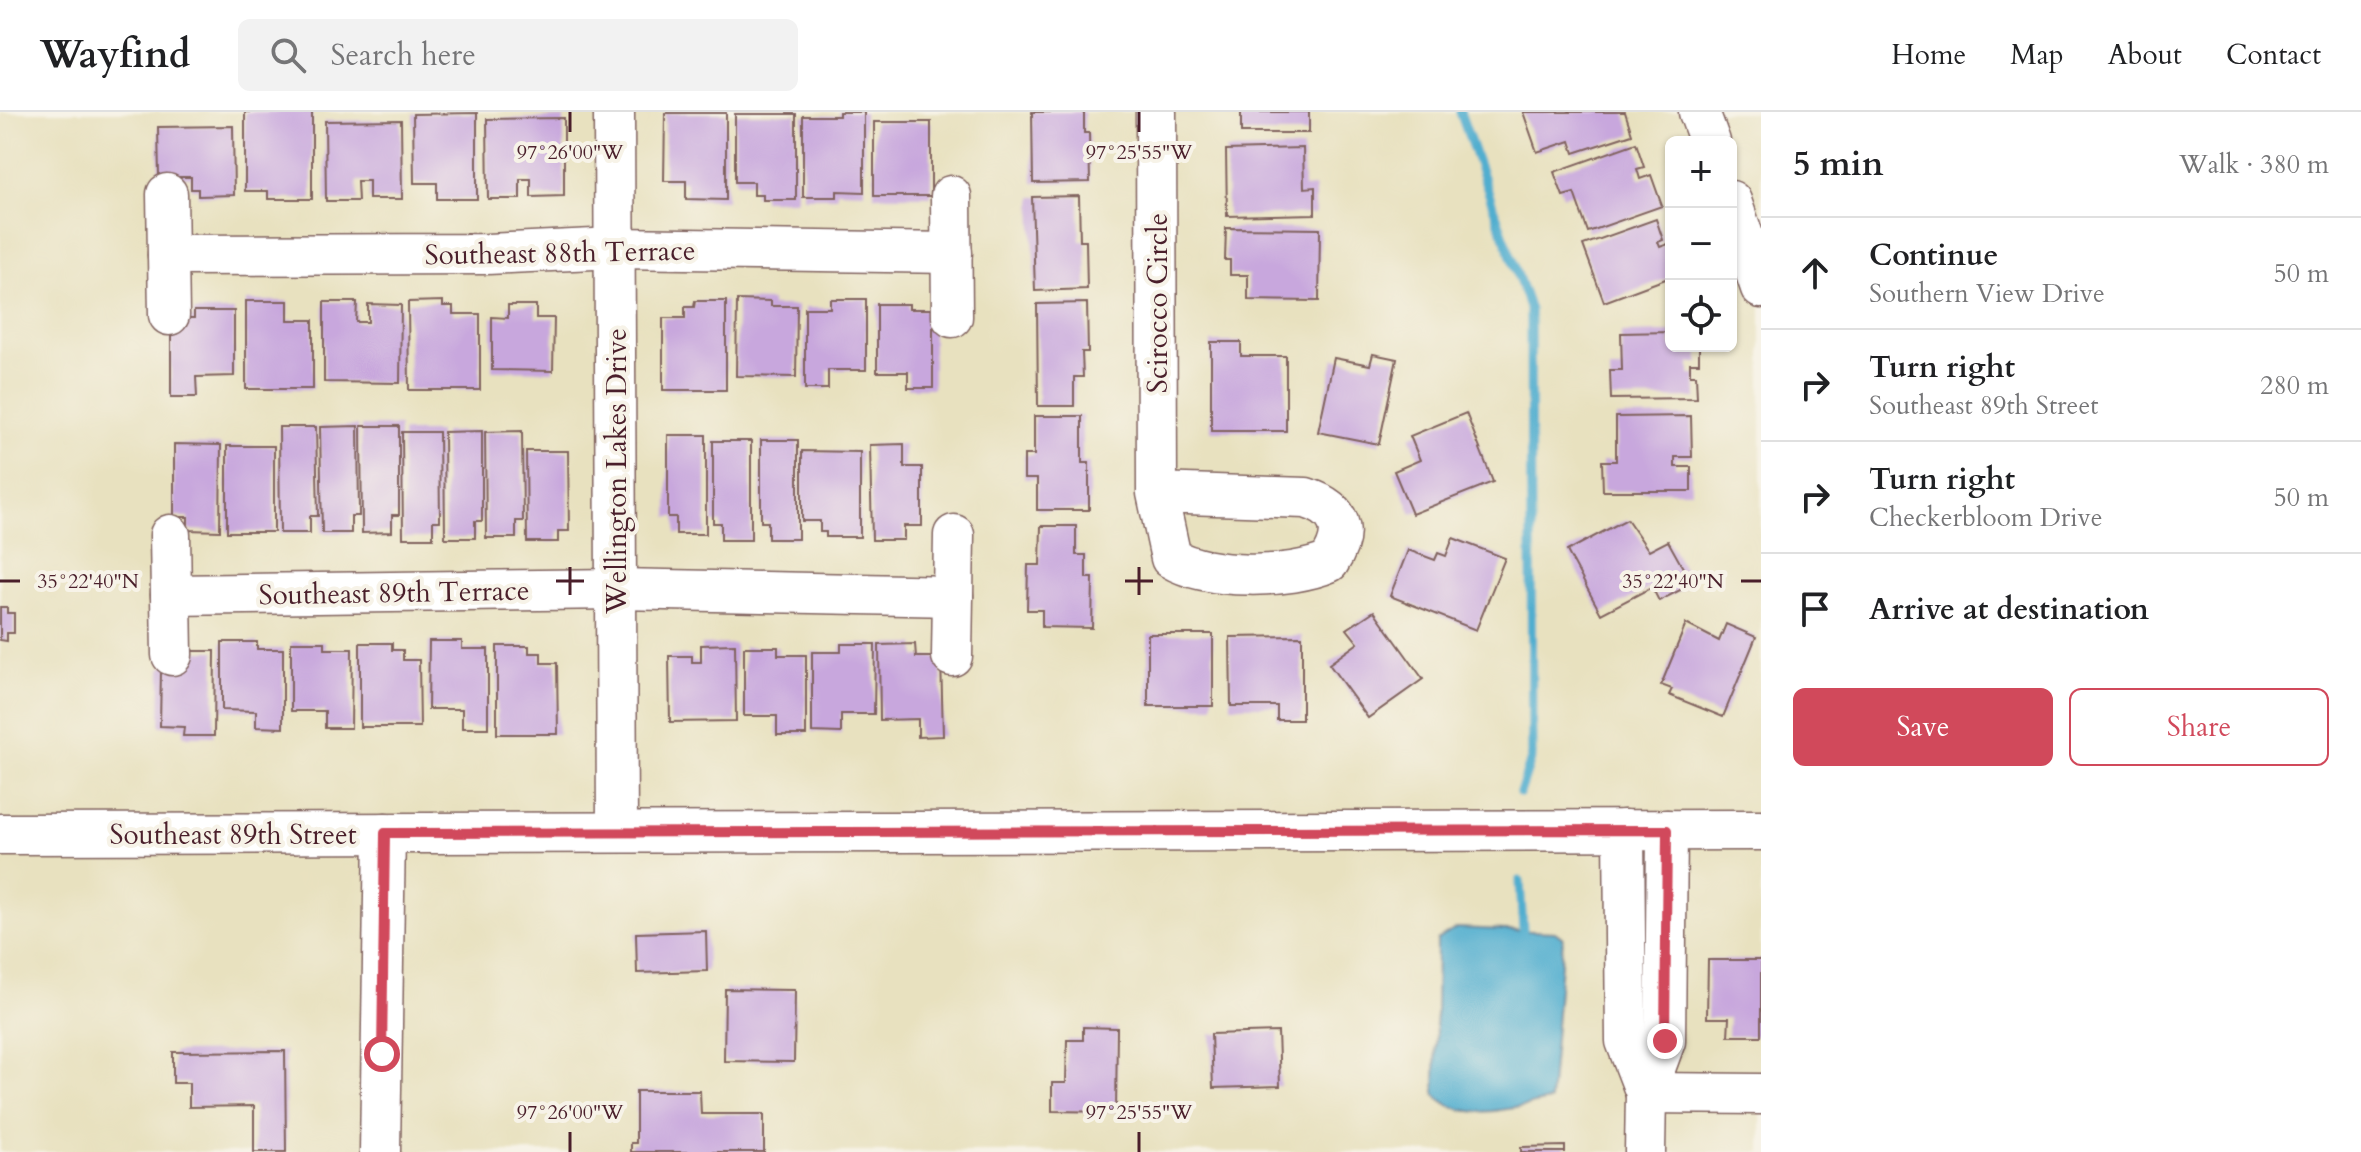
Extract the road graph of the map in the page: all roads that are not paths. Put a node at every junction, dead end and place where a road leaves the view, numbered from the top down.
1 (614, 112) edge
2 (1156, 112) edge
3 (1699, 112) edge
4 (1708, 136) edge
5 (1761, 193) edge
6 (167, 194) dead end
7 (951, 196) dead end
8 (1737, 199) edge
9 (1733, 208) edge
10 (615, 248) junction
11 (952, 253) junction
12 (168, 255) junction
13 (1761, 288) edge
14 (169, 315) dead end
15 (952, 317) dead end
16 (1157, 493) dead end
17 (170, 535) dead end
18 (954, 535) dead end
19 (618, 589) junction
20 (171, 595) junction
21 (953, 596) junction
22 (172, 655) dead end
23 (952, 656) dead end
24 (1624, 830) junction
25 (1667, 830) junction
26 (1761, 830) edge
27 (617, 831) junction
28 (385, 833) junction
29 (0, 834) edge
30 (1646, 1093) junction
31 (1761, 1094) edge
32 (380, 1152) edge
33 (1645, 1152) edge

1 - 10 street, Wellington Lakes Drive
2 - 16 street, Scirocco Circle
3 - 4 street
5 - 8 street
6 - 12 street
7 - 11 street
9 - 13 street
10 - 11 street, Southeast 88th Terrace
10 - 12 street, Southeast 88th Terrace
10 - 19 street, Wellington Lakes Drive
11 - 15 street
12 - 14 street
17 - 20 street
18 - 21 street
19 - 20 street, Southeast 89th Terrace
19 - 21 street, Southeast 89th Terrace
19 - 27 street, Wellington Lakes Drive
20 - 22 street
21 - 23 street
24 - 25 street, Southeast 89th Street
24 - 27 street, Southeast 89th Street
24 - 30 street
25 - 26 street, Southeast 89th Street
25 - 30 street
27 - 28 street, Southeast 89th Street
28 - 29 street, Southeast 89th Street
28 - 32 street
30 - 31 street
30 - 33 street

